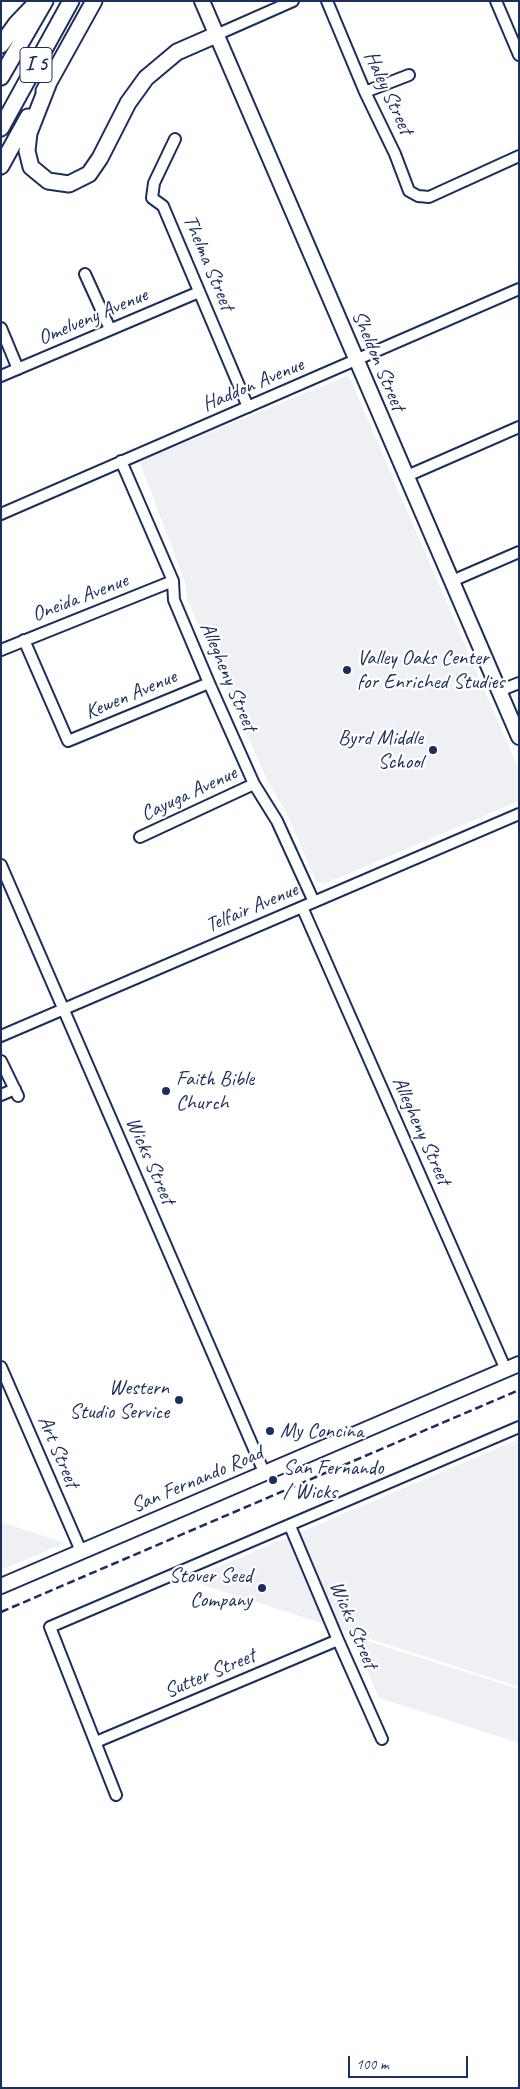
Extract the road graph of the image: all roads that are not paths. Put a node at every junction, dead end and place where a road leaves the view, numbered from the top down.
1 (38, 1) edge
2 (44, 1) edge
3 (71, 1) edge
4 (94, 1) edge
5 (202, 1) edge
6 (293, 1) edge
7 (327, 1) edge
8 (496, 1) edge
9 (216, 35) junction
10 (1, 45) edge
11 (519, 54) edge
12 (409, 75) dead end
13 (1, 77) edge
14 (49, 82) junction
15 (365, 92) junction
16 (1, 128) edge
17 (175, 138) dead end
18 (519, 156) edge
19 (1, 166) edge
20 (85, 274) dead end
21 (519, 289) edge
22 (199, 292) junction
23 (1, 328) edge
24 (110, 329) junction
25 (356, 361) junction
26 (18, 369) junction
27 (1, 376) edge
28 (248, 407) junction
29 (519, 427) edge
30 (121, 462) junction
31 (407, 476) junction
32 (1, 514) edge
33 (519, 552) edge
34 (173, 580) junction
35 (452, 581) junction
36 (24, 640) junction
37 (1, 650) edge
38 (209, 683) junction
39 (519, 683) edge
40 (499, 692) junction
41 (519, 737) edge
42 (254, 784) junction
43 (519, 814) edge
44 (140, 837) dead end
45 (1, 864) edge
46 (314, 902) junction
47 (302, 907) junction
48 (63, 1009) junction
49 (1, 1036) edge
50 (1, 1060) edge
51 (1, 1095) edge
52 (1, 1367) edge
53 (512, 1367) edge
54 (519, 1427) edge
55 (264, 1472) junction
56 (290, 1526) junction
57 (81, 1551) junction
58 (1, 1586) edge
59 (338, 1640) junction
60 (382, 1738) dead end
61 (96, 1742) junction
62 (116, 1795) dead end

1 - 10 highway
2 - 13 highway, I 5
3 - 16 highway, I 5
4 - 14 highway
5 - 9 main road, Sheldon Street
6 - 9 street
7 - 15 street, Haley Street
8 - 11 street
9 - 14 highway
9 - 25 main road, Sheldon Street
12 - 15 street
14 - 19 highway
15 - 18 street, Haley Street
17 - 22 street, Thelma Street
20 - 24 street
21 - 25 street, Haddon Avenue
22 - 24 street, Omelveny Avenue
22 - 28 street, Thelma Street
23 - 26 street
24 - 26 street, Omelveny Avenue
25 - 28 street, Haddon Avenue
25 - 31 main road, Sheldon Street
26 - 27 street, Omelveny Avenue
28 - 30 street, Haddon Avenue
29 - 31 street
30 - 32 street, Haddon Avenue
30 - 34 street, Allegheny Street
31 - 35 main road, Sheldon Street
33 - 35 street
34 - 36 street, Oneida Avenue
34 - 38 street, Allegheny Street
35 - 40 main road, Sheldon Street
36 - 37 street, Oneida Avenue
36 - 38 street, Kewen Avenue
38 - 42 street, Allegheny Street
39 - 40 street
40 - 41 main road, Sheldon Street
42 - 44 street, Cayuga Avenue
42 - 46 street, Allegheny Street
43 - 46 street, Telfair Avenue
45 - 48 street, Wicks Street
46 - 47 street, Telfair Avenue
47 - 48 street, Telfair Avenue
47 - 53 street, Allegheny Street
48 - 49 street, Telfair Avenue
48 - 55 street, Wicks Street
50 - 51 street
52 - 57 street, Art Street
53 - 55 main road, San Fernando Road
54 - 56 street
55 - 57 main road, San Fernando Road
56 - 59 street, Wicks Street
56 - 61 street
57 - 58 main road, San Fernando Road
59 - 60 street, Wicks Street
59 - 61 street, Sutter Street
61 - 62 street

